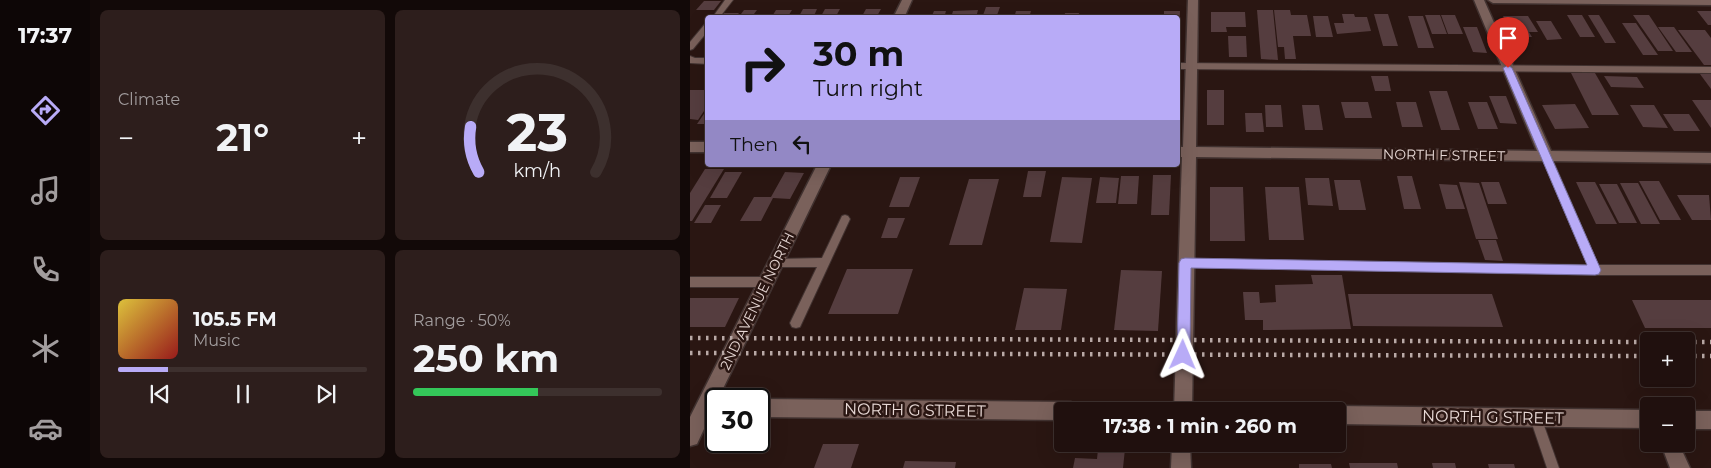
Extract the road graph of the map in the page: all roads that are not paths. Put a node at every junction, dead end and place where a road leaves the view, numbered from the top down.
1 (729, 0) edge
2 (907, 0) edge
3 (1193, 0) edge
4 (1478, 0) edge
5 (1493, 0) edge
6 (1632, 0) edge
7 (1711, 2) edge
8 (717, 15) edge
9 (900, 15) edge
10 (705, 30) edge
11 (690, 47) edge
12 (690, 59) edge
13 (705, 61) edge
14 (1184, 66) edge
15 (1508, 68) junction
16 (1711, 70) edge
17 (690, 147) edge
18 (705, 148) edge
19 (1183, 152) edge
20 (1546, 156) junction
21 (1711, 158) edge
22 (823, 167) edge
23 (844, 218) dead end
24 (824, 262) junction
25 (776, 263) junction
26 (1185, 263) junction
27 (1595, 270) junction
28 (1711, 270) edge
29 (690, 282) edge
30 (767, 282) junction
31 (796, 323) dead end
32 (1183, 402) edge
33 (704, 407) edge
34 (770, 408) edge
35 (1054, 411) edge
36 (1346, 415) edge
37 (1536, 418) junction
38 (1640, 419) edge
39 (1695, 420) edge
40 (1711, 420) edge
41 (690, 436) edge
42 (1182, 452) edge
43 (1673, 452) edge
44 (1181, 468) edge
45 (1553, 468) edge
46 (1680, 468) edge

1 - 8 lane
2 - 9 street
3 - 14 street
4 - 15 street
5 - 6 street
6 - 7 street
10 - 11 lane
12 - 13 lane
14 - 15 lane
14 - 19 street
15 - 16 lane
15 - 20 street
17 - 18 street
19 - 20 street, NORTH F STREET
19 - 26 street
20 - 21 street, NORTH F STREET
20 - 27 lane
22 - 25 street, 2ND AVENUE NORTH
23 - 24 lane
24 - 25 lane
24 - 31 lane
25 - 30 street, 2ND AVENUE NORTH
26 - 27 lane
26 - 32 street
27 - 28 lane
29 - 30 lane
30 - 33 street, 2ND AVENUE NORTH
33 - 41 street, 2ND AVENUE NORTH
34 - 35 street, NORTH G STREET
36 - 37 street, NORTH G STREET
37 - 38 street, NORTH G STREET
37 - 45 lane
39 - 40 street
42 - 44 street
43 - 46 street

